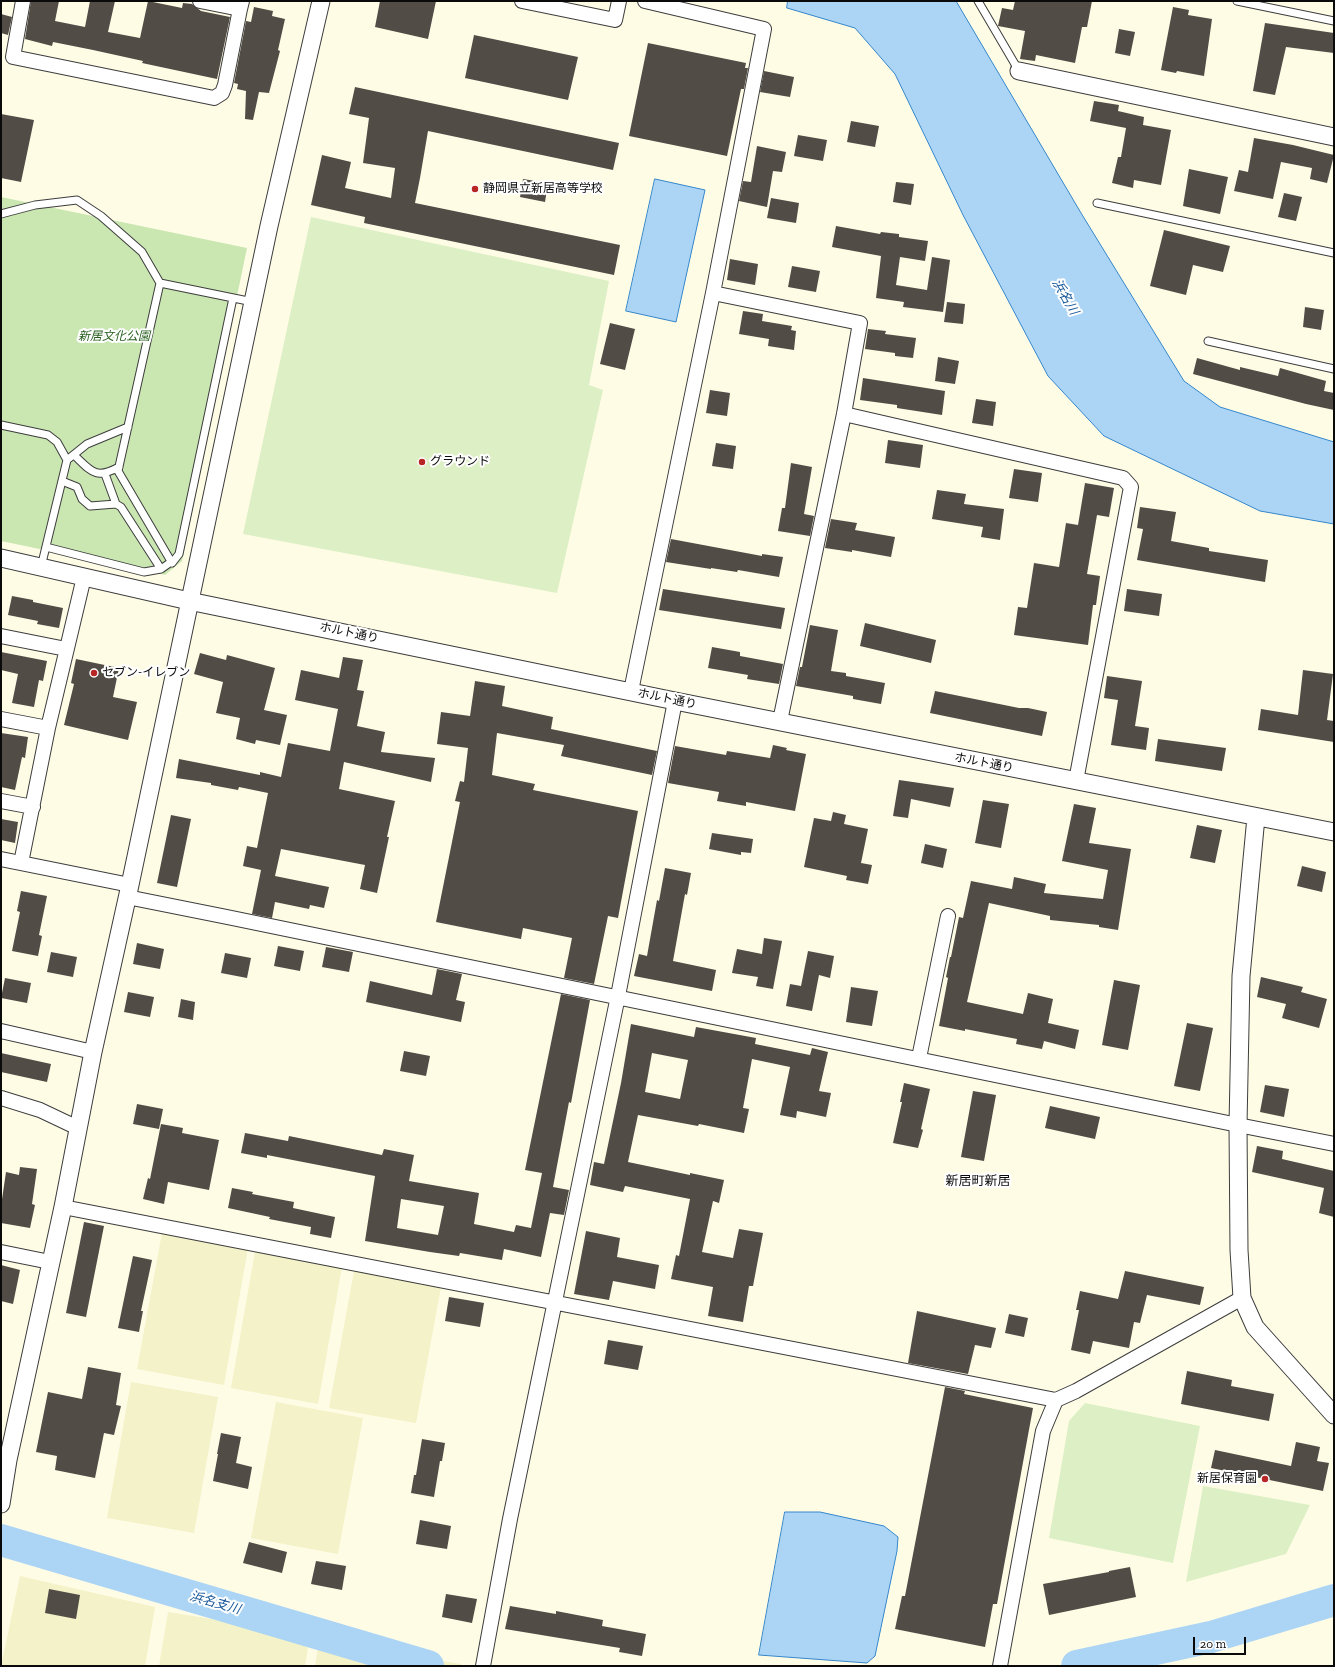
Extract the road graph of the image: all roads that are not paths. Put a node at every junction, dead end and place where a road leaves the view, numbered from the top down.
1 (23, 1) edge
2 (200, 1) edge
3 (321, 1) edge
4 (522, 1) edge
5 (619, 1) edge
6 (645, 1) edge
7 (978, 1) edge
8 (1237, 1) edge
9 (241, 5) edge
10 (1334, 21) edge
11 (7, 56) edge
12 (1020, 71) joint
13 (1334, 137) edge
14 (1097, 202) dead end
15 (1, 214) edge
16 (1334, 253) edge
17 (160, 283) junction
18 (713, 293) junction
19 (233, 298) junction
20 (253, 302) junction
21 (1208, 341) dead end
22 (1334, 369) edge
23 (844, 414) junction
24 (1, 425) edge
25 (128, 427) junction
26 (74, 455) junction
27 (67, 460) junction
28 (119, 467) junction
29 (105, 474) junction
30 (62, 481) junction
31 (116, 504) junction
32 (46, 547) junction
33 (1, 558) edge
34 (171, 562) junction
35 (41, 567) junction
36 (161, 569) junction
37 (84, 577) junction
38 (189, 601) junction
39 (1, 636) edge
40 (66, 649) junction
41 (632, 691) junction
42 (675, 701) junction
43 (1, 718) edge
44 (780, 721) junction
45 (48, 728) junction
46 (1076, 781) junction
47 (1, 801) edge
48 (33, 807) junction
49 (1256, 817) junction
50 (1334, 832) edge
51 (1, 859) edge
52 (21, 863) junction
53 (128, 891) junction
54 (948, 916) dead end
55 (618, 996) junction
56 (1, 1031) edge
57 (93, 1052) junction
58 (919, 1058) junction
59 (1, 1098) edge
60 (1238, 1125) junction
61 (78, 1128) junction
62 (1334, 1144) edge
63 (62, 1207) junction
64 (1, 1252) edge
65 (50, 1262) junction
66 (1242, 1298) junction
67 (556, 1302) junction
68 (1056, 1400) junction
69 (1334, 1415) edge
70 (1, 1504) edge
71 (1000, 1664) edge
72 (483, 1666) edge

1 - 11 street
2 - 9 street
3 - 20 street
4 - 5 street
6 - 18 street
7 - 12 lane
8 - 10 lane
9 - 11 street
12 - 13 street
14 - 16 lane
15 - 17 lane
17 - 19 lane
17 - 25 lane
18 - 23 street
18 - 41 street
19 - 20 lane
19 - 34 lane
20 - 38 street
21 - 22 lane
23 - 44 street
23 - 46 street
24 - 27 lane
25 - 26 lane
25 - 28 lane
26 - 27 lane
26 - 29 lane
27 - 30 lane
28 - 29 lane
28 - 34 lane
29 - 31 lane
30 - 31 lane
30 - 32 lane
31 - 36 lane
32 - 35 lane
32 - 36 lane
33 - 35 street, ホルト通り
34 - 36 lane
35 - 37 street, ホルト通り
37 - 38 street, ホルト通り
37 - 40 street
38 - 41 street, ホルト通り
38 - 53 street
39 - 40 street
40 - 45 street
41 - 42 street, ホルト通り
42 - 44 street, ホルト通り
42 - 55 street
43 - 45 street
44 - 46 street, ホルト通り
45 - 48 street
46 - 49 street, ホルト通り
47 - 48 street
48 - 52 street
49 - 50 street, ホルト通り
49 - 60 street
51 - 52 street
52 - 53 street
53 - 55 street
53 - 57 street
54 - 58 street
55 - 58 street
55 - 67 street
56 - 57 street
57 - 61 street
58 - 60 street
59 - 61 street
60 - 62 street
60 - 66 street
61 - 63 street
63 - 65 street
63 - 67 street
64 - 65 street
65 - 70 street
66 - 68 street
66 - 69 street
67 - 68 street
67 - 72 street
68 - 71 street

